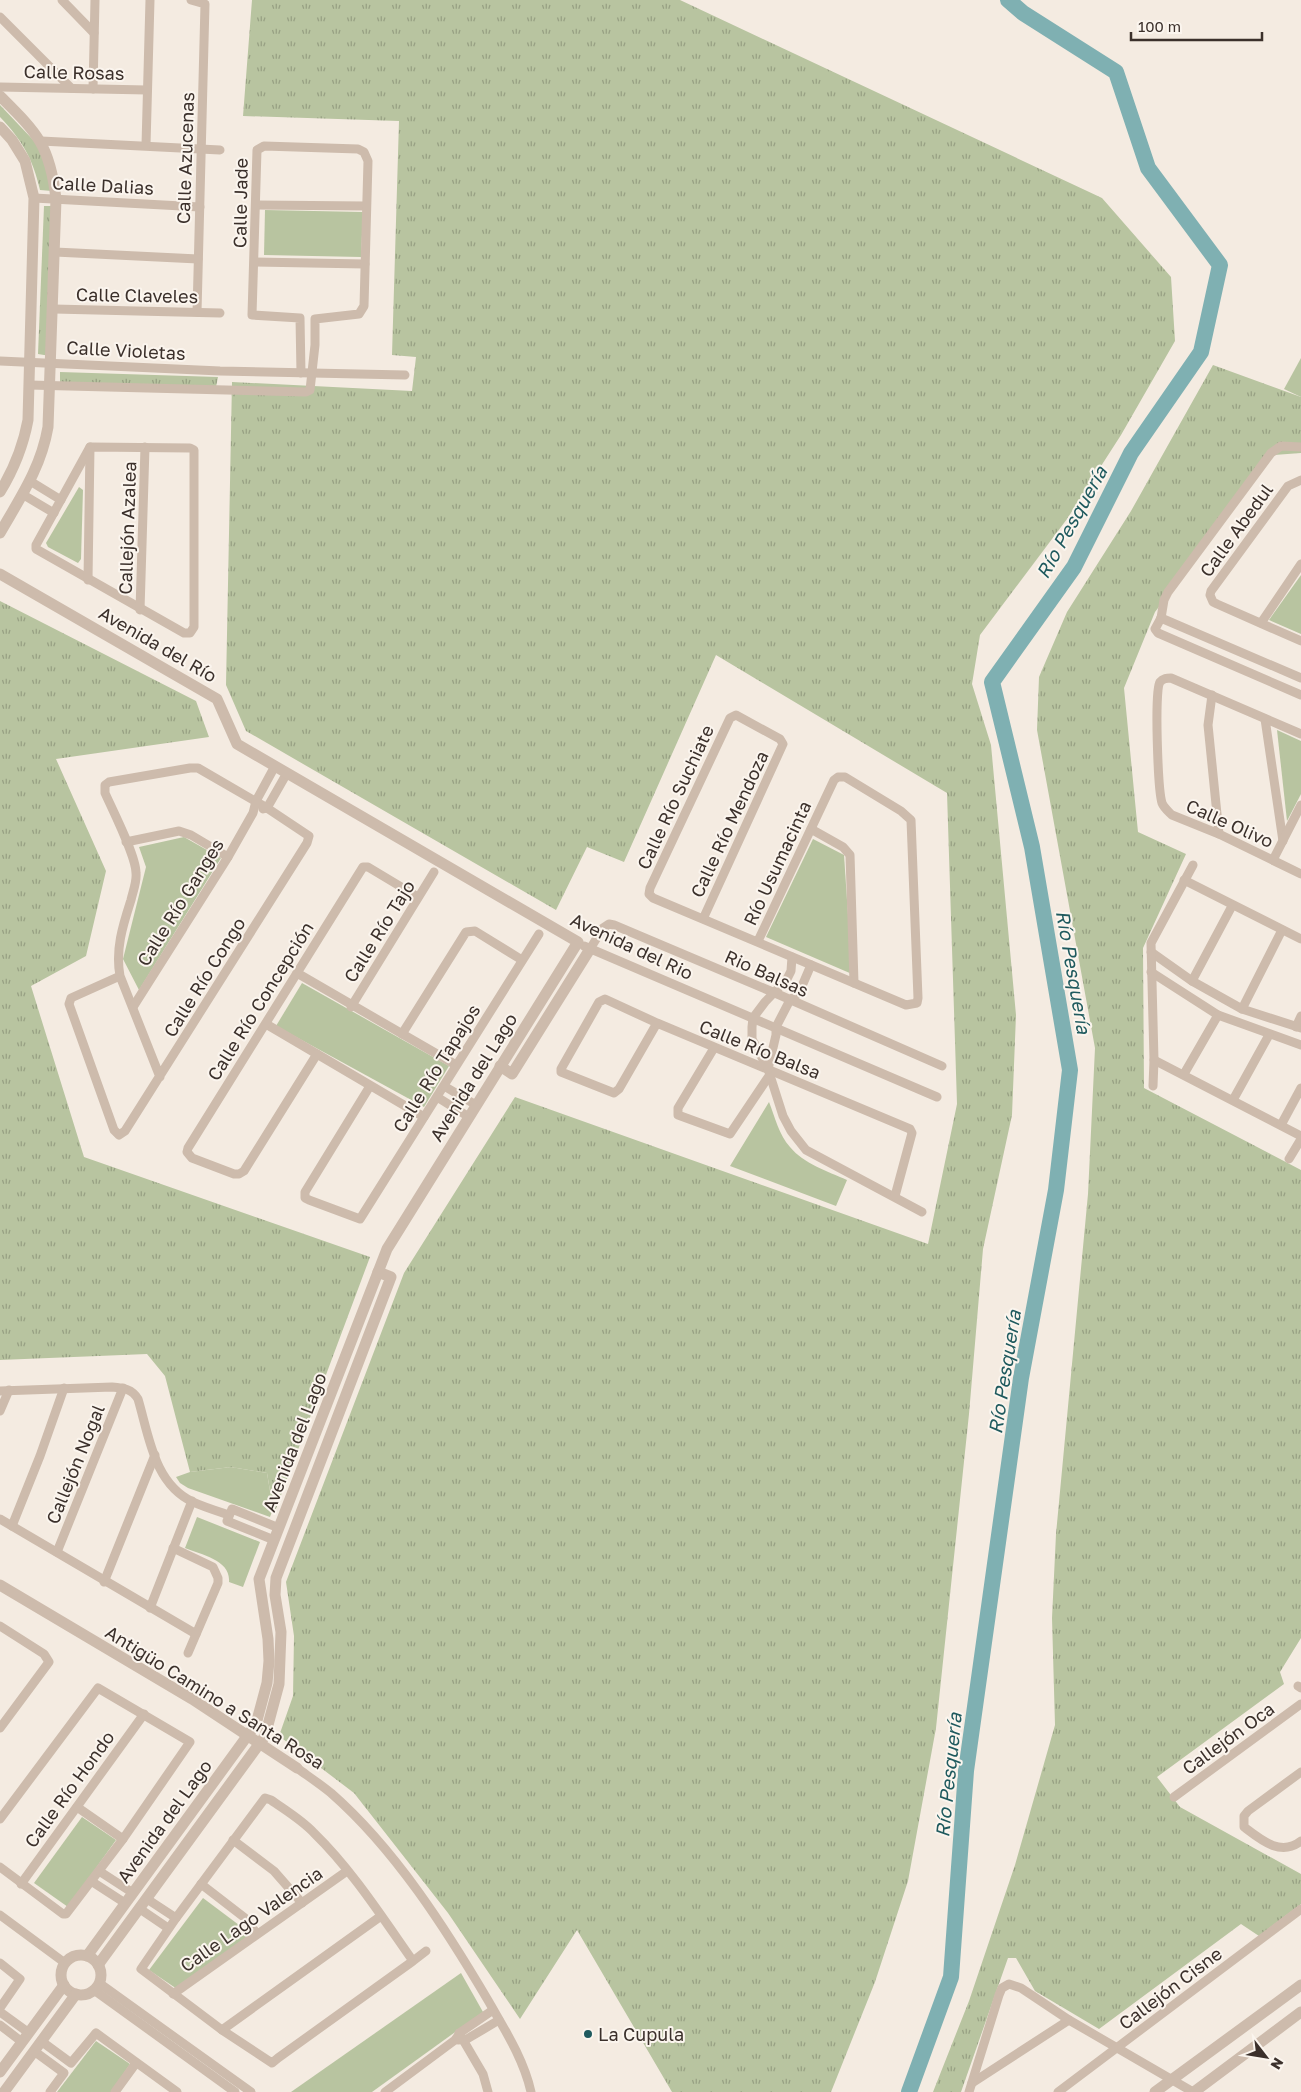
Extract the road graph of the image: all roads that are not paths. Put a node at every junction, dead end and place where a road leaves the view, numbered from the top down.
1 (62, 0) edge
2 (95, 0) edge
3 (150, 0) edge
4 (191, 0) edge
5 (0, 17) edge
6 (94, 33) junction
7 (0, 87) edge
8 (71, 88) junction
9 (93, 89) junction
10 (147, 90) junction
11 (0, 96) edge
12 (0, 127) edge
13 (41, 141) junction
14 (146, 146) junction
15 (202, 148) junction
16 (220, 150) dead end
17 (34, 198) junction
18 (56, 199) junction
19 (256, 205) junction
20 (366, 206) junction
21 (200, 207) junction
22 (55, 252) junction
23 (198, 259) junction
24 (255, 262) junction
25 (365, 264) junction
26 (54, 309) junction
27 (197, 312) junction
28 (220, 313) dead end
29 (0, 360) edge
30 (30, 361) junction
31 (52, 362) junction
32 (220, 371) junction
33 (301, 373) junction
34 (313, 373) junction
35 (404, 375) dead end
36 (29, 385) junction
37 (50, 385) junction
38 (219, 389) junction
39 (90, 446) junction
40 (145, 447) junction
41 (1301, 447) edge
42 (8, 478) junction
43 (1301, 480) edge
44 (26, 488) junction
45 (0, 492) edge
46 (61, 500) junction
47 (54, 513) junction
48 (0, 533) edge
49 (1301, 564) edge
50 (0, 574) edge
51 (88, 580) junction
52 (140, 610) junction
53 (1162, 618) junction
54 (1261, 623) junction
55 (1301, 641) edge
56 (1301, 678) edge
57 (1212, 695) junction
58 (1301, 695) edge
59 (1264, 719) junction
60 (1300, 732) edge
61 (783, 743) joint
62 (275, 766) junction
63 (287, 773) junction
64 (256, 801) junction
65 (1301, 805) edge
66 (267, 808) junction
67 (253, 812) junction
68 (811, 829) junction
69 (1219, 834) junction
70 (1283, 840) junction
71 (126, 842) junction
72 (228, 856) junction
73 (1273, 860) junction
74 (1193, 865) dead end
75 (434, 872) dead end
76 (1301, 874) edge
77 (1184, 880) junction
78 (418, 897) junction
79 (1232, 906) junction
80 (703, 919) junction
81 (1282, 930) junction
82 (539, 934) dead end
83 (1301, 940) edge
84 (758, 941) junction
85 (578, 942) junction
86 (590, 949) junction
87 (1150, 952) junction
88 (792, 957) junction
89 (522, 960) junction
90 (811, 965) junction
91 (297, 972) junction
92 (1151, 972) junction
93 (120, 976) junction
94 (1192, 981) junction
95 (854, 983) junction
96 (775, 993) junction
97 (790, 1000) junction
98 (351, 1006) junction
99 (134, 1007) junction
100 (1242, 1009) junction
101 (1218, 1016) junction
102 (1301, 1016) edge
103 (754, 1018) junction
104 (266, 1024) junction
105 (657, 1024) junction
106 (776, 1027) junction
107 (1298, 1028) edge
108 (402, 1034) junction
109 (1269, 1035) junction
110 (1301, 1045) edge
111 (714, 1048) junction
112 (317, 1054) junction
113 (1154, 1060) junction
114 (456, 1065) junction
115 (500, 1066) junction
116 (942, 1066) dead end
117 (768, 1073) junction
118 (1184, 1074) junction
119 (160, 1077) junction
120 (370, 1086) junction
121 (444, 1086) junction
122 (1153, 1086) dead end
123 (1301, 1088) edge
124 (437, 1097) junction
125 (937, 1097) dead end
126 (1233, 1100) junction
127 (476, 1105) junction
128 (469, 1117) junction
129 (424, 1118) junction
130 (1281, 1125) junction
131 (1301, 1137) edge
132 (1290, 1159) dead end
133 (895, 1196) junction
134 (922, 1212) dead end
135 (378, 1272) junction
136 (64, 1388) junction
137 (123, 1388) junction
138 (4, 1390) edge
139 (331, 1395) junction
140 (344, 1400) junction
141 (0, 1411) edge
142 (155, 1455) junction
143 (192, 1501) junction
144 (229, 1515) junction
145 (0, 1519) edge
146 (12, 1526) junction
147 (279, 1528) junction
148 (274, 1540) junction
149 (173, 1548) junction
150 (57, 1552) junction
151 (104, 1582) junction
152 (0, 1586) edge
153 (150, 1608) junction
154 (2, 1631) edge
155 (196, 1634) junction
156 (188, 1653) dead end
157 (1301, 1704) edge
158 (144, 1714) junction
159 (0, 1728) edge
160 (248, 1735) junction
161 (260, 1743) junction
162 (297, 1768) joint
163 (1301, 1772) edge
164 (1174, 1797) dead end
165 (77, 1807) junction
166 (0, 1819) edge
167 (123, 1839) junction
168 (233, 1840) junction
169 (1301, 1842) edge
170 (164, 1850) junction
171 (176, 1859) junction
172 (0, 1867) edge
173 (99, 1871) junction
174 (347, 1871) junction
175 (91, 1881) junction
176 (21, 1884) junction
177 (201, 1884) junction
178 (133, 1893) junction
179 (147, 1899) junction
180 (125, 1903) junction
181 (302, 1903) junction
182 (140, 1909) junction
183 (1299, 1912) edge
184 (0, 1916) edge
185 (381, 1916) junction
186 (176, 1918) junction
187 (168, 1928) junction
188 (257, 1934) junction
189 (426, 1951) dead end
190 (87, 1956) junction
191 (413, 1961) junction
192 (0, 1963) edge
193 (65, 1963) junction
194 (98, 1965) junction
195 (64, 1985) junction
196 (1301, 1985) edge
197 (96, 1987) junction
198 (76, 1994) junction
199 (173, 1994) junction
200 (0, 2010) edge
201 (493, 2010) junction
202 (1301, 2012) edge
203 (499, 2020) junction
204 (1069, 2020) junction
205 (0, 2026) edge
206 (222, 2030) junction
207 (26, 2037) junction
208 (459, 2038) junction
209 (41, 2042) junction
210 (1116, 2048) junction
211 (34, 2051) junction
212 (136, 2063) junction
213 (0, 2072) edge
214 (1171, 2080) junction
215 (970, 2088) edge
216 (486, 2091) edge
217 (4, 2092) edge
218 (50, 2092) edge
219 (115, 2092) edge
220 (177, 2092) edge
221 (235, 2092) edge
222 (252, 2092) edge
223 (385, 2092) edge
224 (531, 2092) edge
225 (1058, 2092) edge
226 (1155, 2092) edge
227 (1194, 2092) edge

1 - 6 street
2 - 6 street
3 - 10 street
4 - 15 street, Calle Azucenas
5 - 8 street
6 - 9 street
7 - 8 street, Calle Rosas
8 - 9 street, Calle Rosas
9 - 10 street, Calle Rosas
10 - 14 street
11 - 13 street
12 - 17 street
13 - 14 street
13 - 18 street
14 - 15 street
15 - 16 street
15 - 21 street, Calle Azucenas
17 - 18 street, Calle Dalias
17 - 30 street
18 - 21 street, Calle Dalias
18 - 22 street
19 - 20 street
19 - 20 street, Calle Jade
19 - 24 street, Calle Jade
20 - 25 street, Calle Jade
21 - 23 street, Calle Azucenas
22 - 23 street
22 - 26 street
23 - 27 street, Calle Azucenas
24 - 25 street
24 - 33 street, Calle Jade
25 - 34 street, Calle Jade
26 - 27 street, Calle Claveles
26 - 31 street
27 - 28 street, Calle Claveles
29 - 30 street, Calle Violetas
30 - 31 street, Calle Violetas
30 - 36 street
31 - 32 street, Calle Violetas
31 - 37 street
32 - 33 street, Calle Violetas
32 - 38 street
33 - 34 street, Calle Violetas
34 - 35 street, Calle Violetas
34 - 38 street, Calle Violetas
36 - 37 street, Calle Violetas
36 - 42 street
37 - 38 street, Calle Violetas
37 - 44 street
39 - 40 street
39 - 46 street
39 - 51 street
40 - 52 street, Callejón Azalea
40 - 52 street
41 - 53 street
42 - 44 street
42 - 45 street
43 - 54 street, Calle Abedul
44 - 46 street
44 - 47 street
44 - 48 street
46 - 47 street
47 - 51 street
49 - 54 street
50 - 62 street, Avenida del Río
51 - 52 street
53 - 56 street
53 - 58 street
54 - 55 street, Calle Abedul
57 - 59 street
57 - 69 street
57 - 69 street, Calle Olivo
59 - 60 street
59 - 70 street
61 - 80 street, Calle Río Mendoza
61 - 80 street, Calle Río Suchiate
62 - 63 street, Avenida del Rio
62 - 64 street, Calle Río Ganges
63 - 66 street
63 - 85 street, Avenida del Rio
64 - 66 street
64 - 67 street, Calle Río Ganges
64 - 71 street
65 - 70 street
66 - 67 street
66 - 119 street, Calle Río Congo
67 - 72 street, Calle Río Ganges
68 - 84 street, Río Usumacinta
68 - 95 street
68 - 95 street, Río Usumacinta
69 - 73 street, Calle Olivo
70 - 73 street
71 - 72 street
71 - 93 street
72 - 99 street, Calle Río Ganges
73 - 76 street, Calle Olivo
74 - 77 street
75 - 78 street, Calle Río Tajo
77 - 79 street
77 - 87 street
78 - 91 street, Calle Río Concepción
78 - 98 street, Calle Río Tajo
79 - 81 street
79 - 94 street
80 - 84 street
81 - 83 street
81 - 100 street
82 - 89 street, Calle Río Tapajos
84 - 88 street, Río Usumacinta
85 - 86 street, Avenida del Rio
85 - 115 street, Avenida del Lago
86 - 96 street, Rio Balsas
86 - 103 street, Avenida del Rio
86 - 115 street, Avenida del Lago
87 - 92 street
87 - 94 street
88 - 90 street, Río Usumacinta
88 - 96 street
89 - 108 street
89 - 114 street, Calle Río Tapajos
90 - 95 street, Río Usumacinta
90 - 97 street
91 - 98 street
91 - 104 street, Calle Río Concepción
92 - 101 street
92 - 113 street
93 - 99 street
93 - 119 street, Calle Río Congo
94 - 100 street
96 - 97 street, Rio Balsas
96 - 103 street
97 - 106 street
97 - 116 street, Rio Balsas
98 - 108 street
99 - 119 street
100 - 107 street
101 - 109 street
101 - 118 street
102 - 107 street
103 - 106 street, Avenida del Rio
103 - 117 street
104 - 112 street
104 - 112 street, Calle Río Concepción
105 - 105 street, Calle Río Balsa
105 - 111 street, Calle Río Balsa
106 - 117 street
106 - 125 street, Avenida del Rio
108 - 114 street
109 - 110 street
109 - 126 street
111 - 117 street, Calle Río Balsa
111 - 117 street
112 - 120 street
113 - 118 street
113 - 122 street
114 - 121 street, Calle Río Tapajos
115 - 127 street, Avenida del Lago
117 - 133 street
117 - 133 street, Calle Río Balsa
118 - 126 street
120 - 129 street
120 - 129 street, Calle Río Tapajos
121 - 124 street, Calle Río Tapajos
121 - 127 street
123 - 130 street
124 - 128 street
124 - 129 street, Calle Río Tapajos
126 - 130 street
127 - 128 street, Avenida del Lago
128 - 135 street, Avenida del Lago
130 - 131 street
131 - 132 street
133 - 134 street
135 - 139 street, Avenida del Lago
135 - 140 street, Avenida del Lago
136 - 137 street
136 - 138 street
136 - 146 street, Callejón Nogal
137 - 142 street
137 - 150 street, Callejón Nogal
138 - 141 street
139 - 140 street
139 - 147 street, Avenida del Lago
140 - 161 street, Avenida del Lago
142 - 143 street
142 - 151 street
143 - 144 street
143 - 149 street
144 - 147 street
144 - 148 street
145 - 146 street
146 - 150 street
147 - 148 street, Avenida del Lago
148 - 160 street, Avenida del Lago
149 - 153 street
149 - 155 street
150 - 151 street
151 - 153 street
152 - 160 street, Antigüo Camino a Santa Rosa
153 - 155 street
154 - 159 street
155 - 156 street
157 - 164 street, Callejón Oca
158 - 165 street, Calle Río Hondo
158 - 166 street
158 - 167 street
160 - 161 street, Antigüo Camino a Santa Rosa
160 - 170 street, Avenida del Lago
161 - 162 street, Antigüo Camino a Santa Rosa
161 - 171 street, Avenida del Lago
162 - 201 street, Antigüo Camino a Santa Rosa
163 - 169 street
165 - 167 street
165 - 176 street, Calle Río Hondo
167 - 173 street
168 - 174 street
168 - 177 street
168 - 181 street
170 - 171 street
170 - 178 street, Avenida del Lago
171 - 179 street, Avenida del Lago
172 - 176 street
173 - 175 street
173 - 178 street
174 - 181 street, Calle Lago Valencia
174 - 185 street
175 - 176 street
175 - 180 street
177 - 186 street
177 - 188 street
178 - 180 street, Avenida del Lago
179 - 182 street, Avenida del Lago
179 - 186 street
180 - 190 street, Avenida del Lago
181 - 188 street, Calle Lago Valencia
182 - 187 street
182 - 194 street, Avenida del Lago
183 - 210 street, Callejón Cisne
184 - 193 street
185 - 191 street
185 - 206 street
186 - 187 street
187 - 199 street
188 - 199 street, Calle Lago Valencia
189 - 191 street
190 - 193 street
190 - 194 street
191 - 206 street
192 - 200 street
193 - 195 street
194 - 197 street
195 - 198 street
195 - 207 street
196 - 214 street
197 - 198 street
197 - 221 street
197 - 222 street
198 - 209 street
199 - 206 street
200 - 207 street
201 - 203 street, Antigüo Camino a Santa Rosa
201 - 208 street
202 - 227 street
203 - 208 street
203 - 224 street, Antigüo Camino a Santa Rosa
204 - 210 street
204 - 215 street
204 - 215 street
205 - 207 street
207 - 213 street
208 - 216 street
208 - 223 street
209 - 211 street
209 - 212 street
210 - 214 street
210 - 225 street, Callejón Cisne
211 - 217 street
211 - 218 street
212 - 219 street
212 - 220 street
214 - 226 street
214 - 227 street

